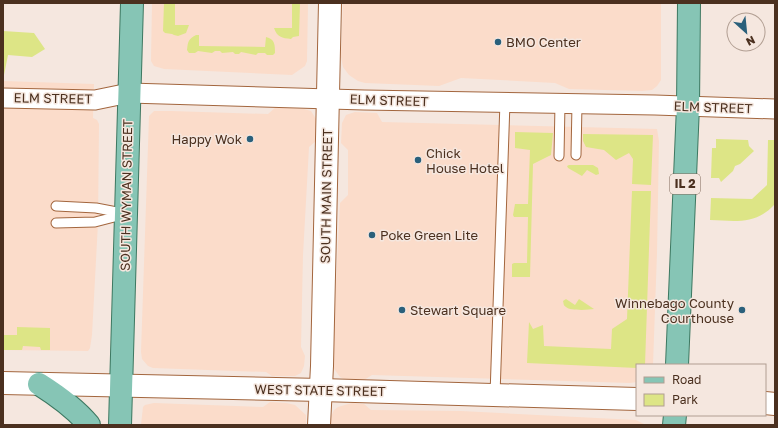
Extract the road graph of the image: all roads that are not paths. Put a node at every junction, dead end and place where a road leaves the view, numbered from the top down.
1 (132, 3) edge
2 (330, 3) edge
3 (689, 3) edge
4 (129, 93) junction
5 (3, 98) edge
6 (328, 98) junction
7 (505, 102) junction
8 (568, 104) junction
9 (688, 106) junction
10 (775, 109) edge
11 (576, 155) dead end
12 (559, 156) dead end
13 (56, 206) dead end
14 (126, 214) junction
15 (56, 222) dead end
16 (677, 364) edge
17 (3, 383) edge
18 (39, 384) junction
19 (122, 386) junction
20 (320, 390) junction
21 (495, 396) junction
22 (636, 399) edge
23 (89, 425) edge
24 (120, 425) edge
25 (319, 425) edge

1 - 4 main road, SOUTH WYMAN STREET
2 - 6 main road, SOUTH MAIN STREET
3 - 9 main road, IL 2
4 - 5 street, ELM STREET
4 - 6 street, ELM STREET
4 - 14 main road, SOUTH WYMAN STREET
6 - 7 street, ELM STREET
6 - 20 main road, SOUTH MAIN STREET
7 - 8 street, ELM STREET
7 - 21 lane
8 - 9 street, ELM STREET
8 - 11 lane
8 - 12 lane
9 - 10 street, ELM STREET
9 - 16 main road, IL 2
13 - 14 lane
14 - 15 lane
14 - 19 main road, SOUTH WYMAN STREET
17 - 18 main road, WEST STATE STREET
18 - 19 main road, WEST STATE STREET
18 - 23 main road
19 - 20 main road, WEST STATE STREET
19 - 24 main road, SOUTH WYMAN STREET
20 - 21 main road, WEST STATE STREET
20 - 25 main road, SOUTH MAIN STREET
21 - 22 main road, WEST STATE STREET

